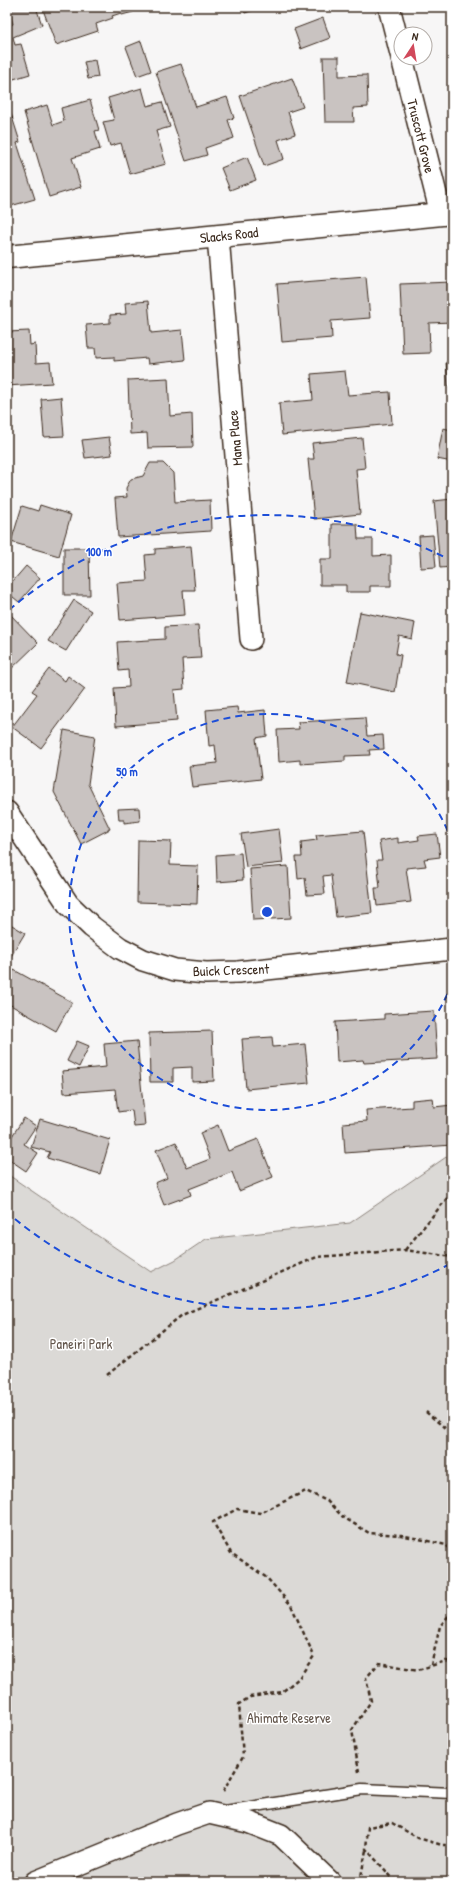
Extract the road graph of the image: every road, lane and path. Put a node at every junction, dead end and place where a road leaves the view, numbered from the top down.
1 (389, 7) edge
2 (394, 26) edge
3 (404, 66) edge
4 (446, 214) edge
5 (218, 236) junction
6 (7, 257) edge
7 (251, 639) dead end
8 (7, 812) edge
9 (452, 949) edge
10 (452, 1192) edge
11 (405, 1250) junction
12 (452, 1257) edge
13 (107, 1375) dead end
14 (426, 1412) dead end
15 (452, 1434) edge
16 (452, 1551) edge
17 (452, 1612) edge
18 (452, 1662) edge
19 (431, 1666) junction
20 (362, 1789) junction
21 (452, 1793) edge
22 (209, 1813) junction
23 (452, 1845) edge
24 (366, 1849) junction
25 (35, 1882) edge
26 (330, 1882) edge
27 (360, 1882) edge
28 (396, 1882) edge

1 - 2 street
3 - 4 street, Truscott Grove
4 - 5 street, Slacks Road
5 - 6 street, Slacks Road
5 - 7 street, Mana Place
8 - 9 street, Buick Crescent
10 - 11 path
11 - 12 path
11 - 13 path
14 - 15 path
16 - 22 path
17 - 19 path
18 - 19 path
19 - 20 path
20 - 21 lane
20 - 22 lane
22 - 25 street
22 - 26 street
23 - 24 path
24 - 27 path
24 - 28 path

